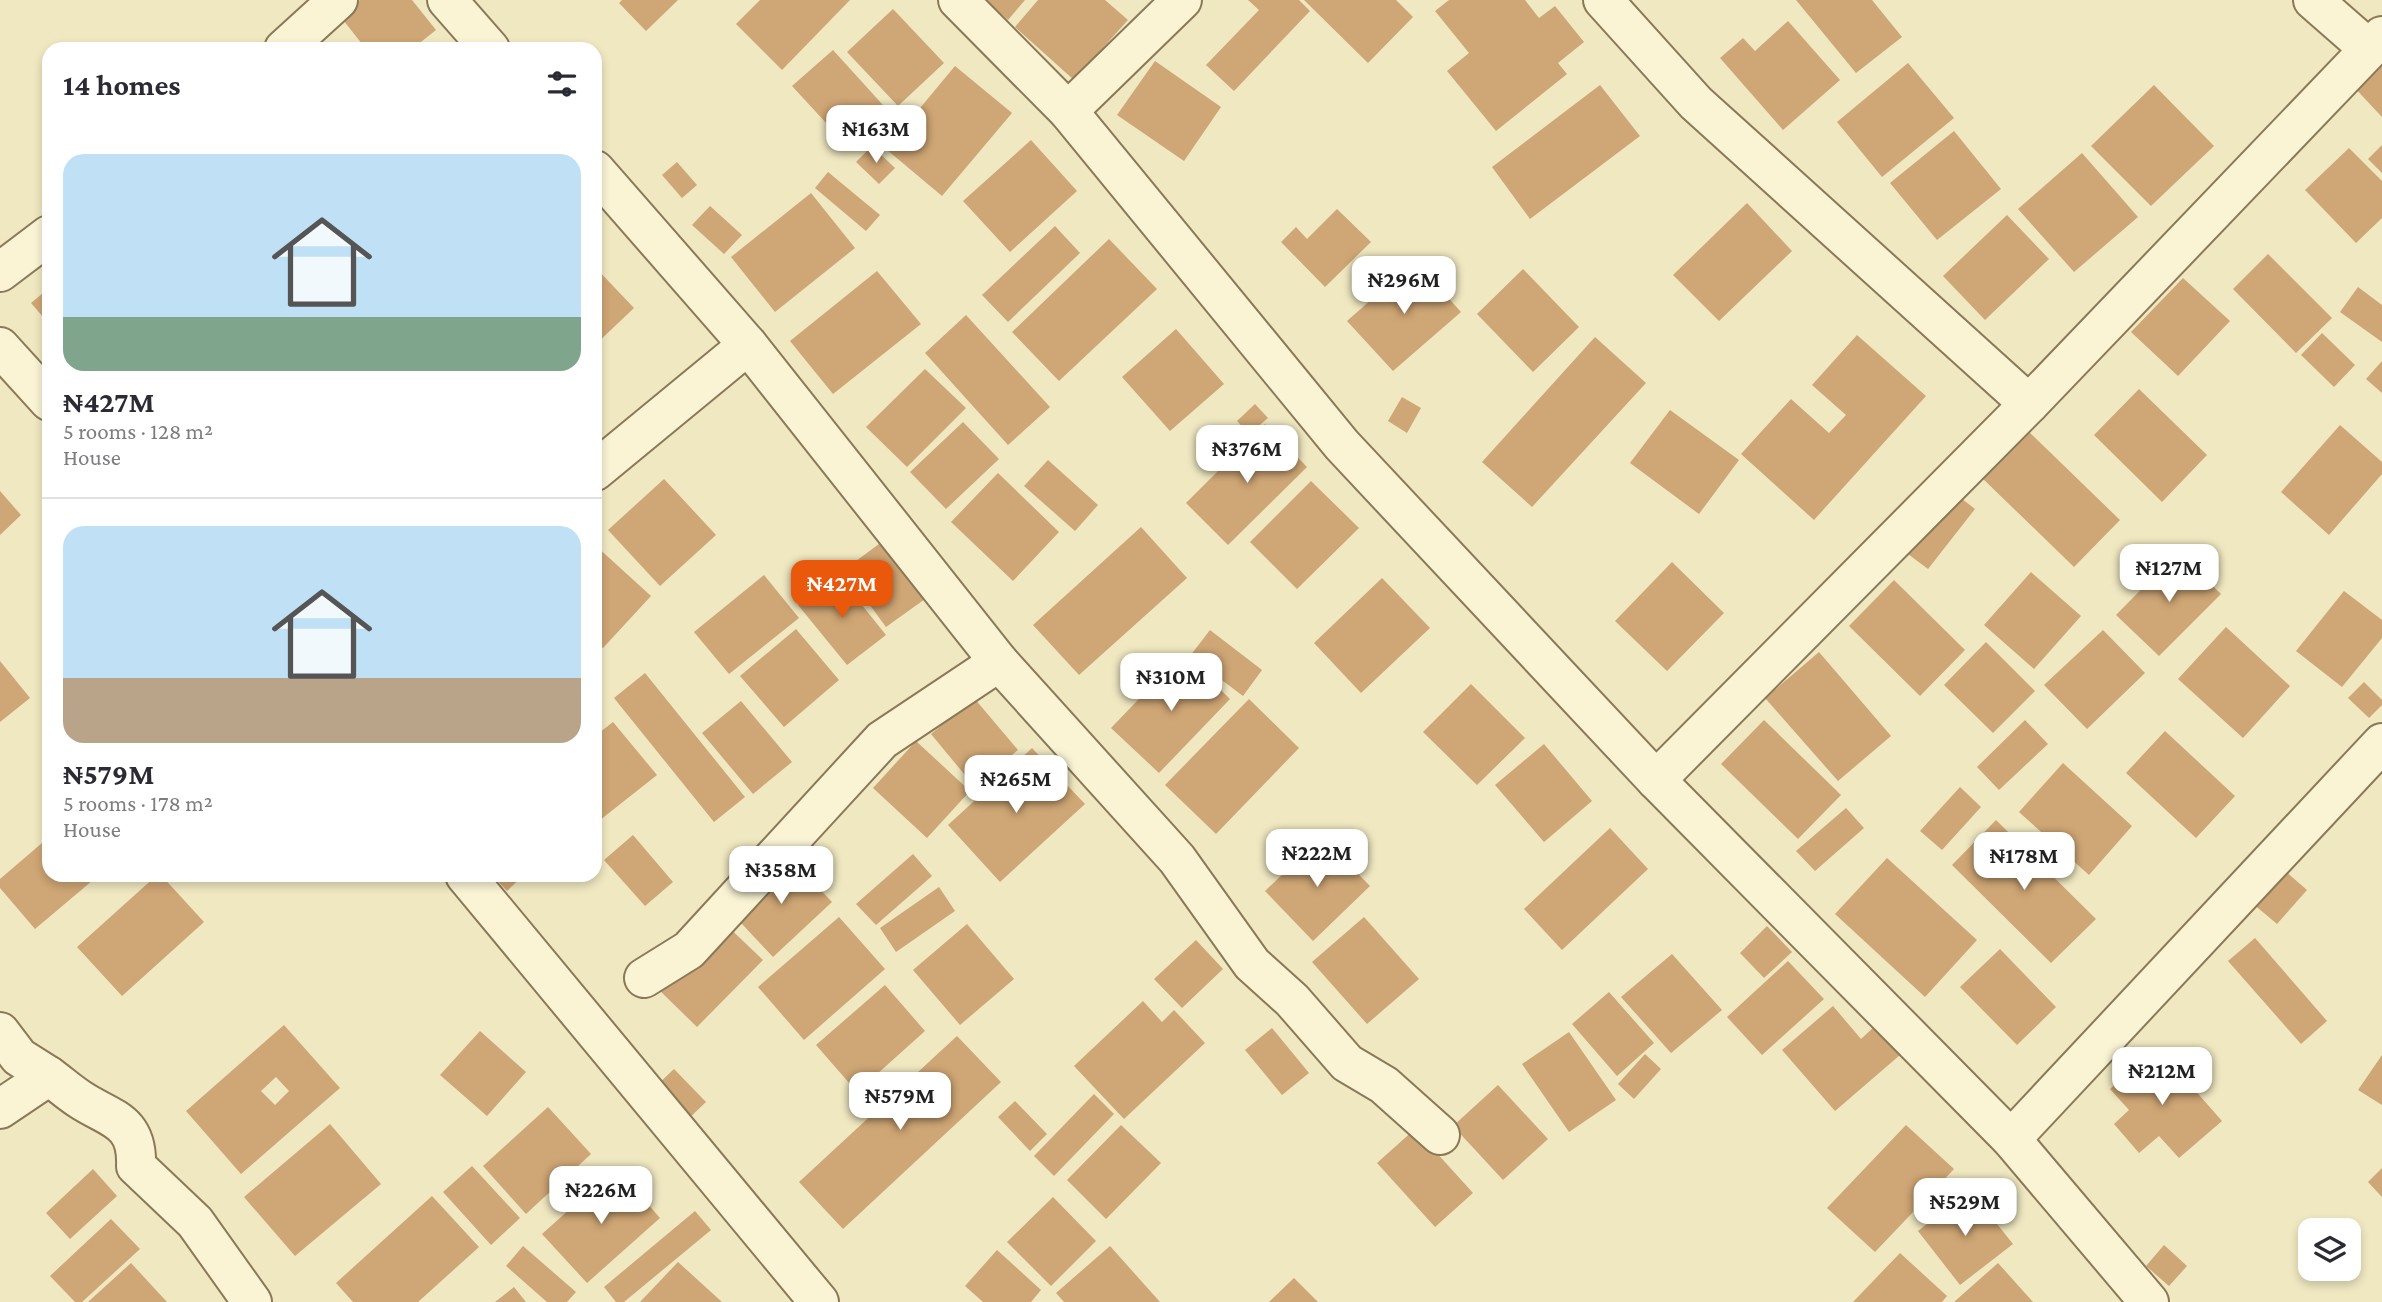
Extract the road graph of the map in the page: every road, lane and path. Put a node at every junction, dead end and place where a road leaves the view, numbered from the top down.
1 (338, 0) edge
2 (447, 0) edge
3 (958, 0) edge
4 (1182, 0) edge
5 (1603, 0) edge
6 (2313, 0) edge
7 (292, 42) edge
8 (484, 42) edge
9 (2375, 43) edge
10 (1068, 111) junction
11 (602, 178) edge
12 (42, 239) edge
13 (0, 272) edge
14 (748, 345) junction
15 (0, 346) edge
16 (42, 393) edge
17 (2029, 404) junction
18 (602, 465) edge
19 (999, 662) junction
20 (2382, 743) edge
21 (1656, 780) junction
22 (471, 882) edge
23 (644, 978) dead end
24 (0, 1032) edge
25 (50, 1076) junction
26 (0, 1109) edge
27 (1440, 1135) dead end
28 (2011, 1139) junction
29 (252, 1302) edge
30 (819, 1302) edge
31 (2149, 1302) edge

1 - 7 street
2 - 8 street
3 - 10 street
4 - 10 street
5 - 17 street
6 - 9 street
9 - 17 street
10 - 21 street
11 - 14 street
12 - 13 street
14 - 18 street
14 - 19 street
15 - 16 street
17 - 21 street
19 - 23 street
19 - 27 street
20 - 28 street
21 - 28 street
22 - 30 street
24 - 25 street
25 - 26 street
25 - 29 street
28 - 31 street

